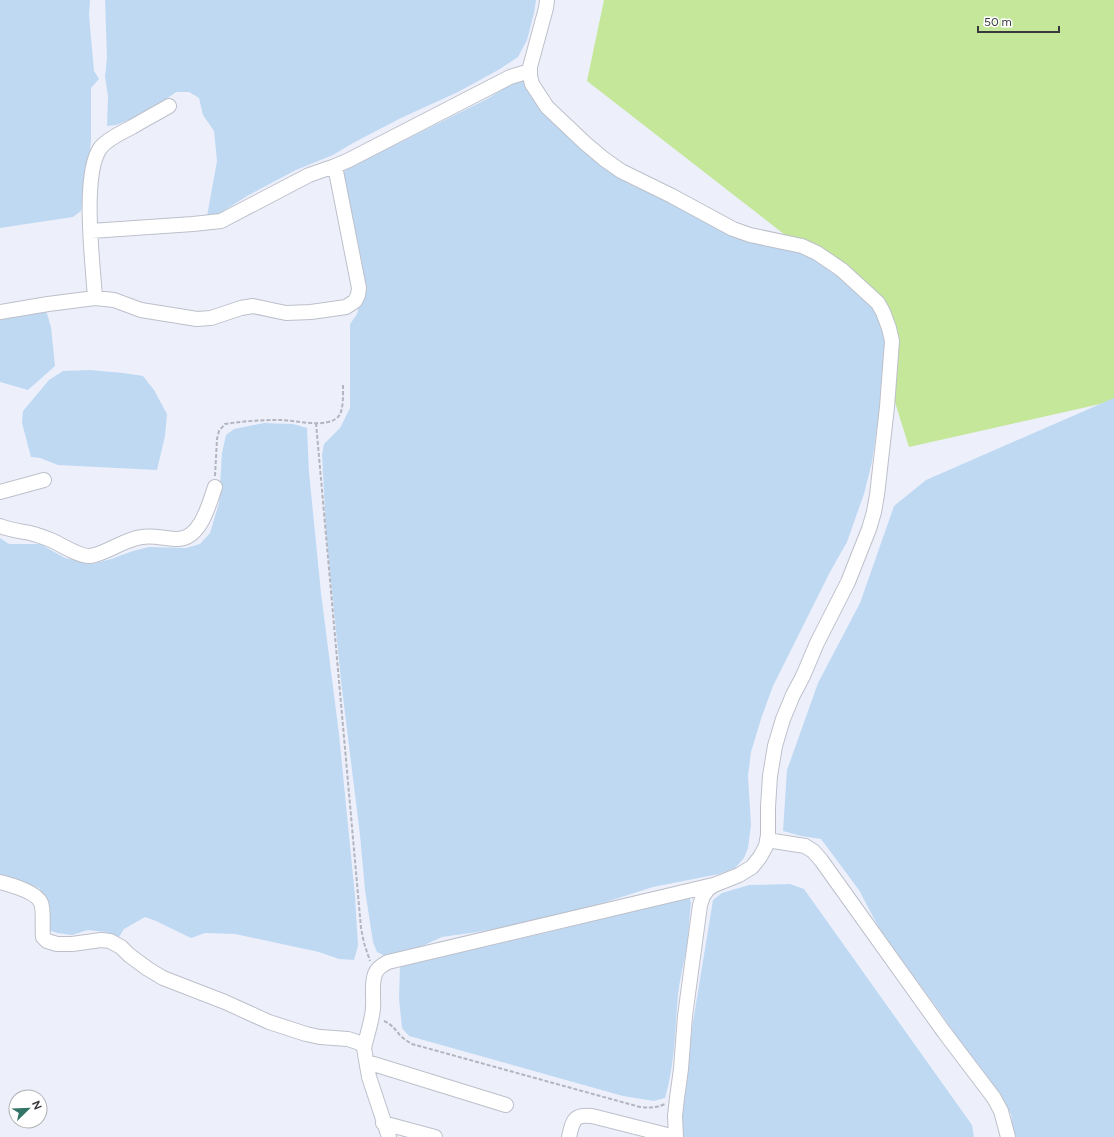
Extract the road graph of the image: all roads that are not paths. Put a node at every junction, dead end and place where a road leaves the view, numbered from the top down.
1 (547, 0) edge
2 (530, 70) junction
3 (169, 106) dead end
4 (335, 166) junction
5 (91, 231) junction
6 (95, 298) junction
7 (0, 312) edge
8 (44, 480) dead end
9 (215, 487) road end
10 (0, 492) edge
11 (0, 526) edge
12 (767, 840) junction
13 (0, 882) edge
14 (714, 885) junction
15 (364, 1048) junction
16 (367, 1062) junction
17 (506, 1105) dead end
18 (383, 1123) junction
19 (389, 1137) edge
20 (435, 1137) edge
21 (569, 1137) edge
22 (675, 1137) edge
23 (1008, 1137) edge

1 - 2 street
2 - 4 street
2 - 12 street
3 - 5 street
4 - 5 street
4 - 6 street
5 - 6 street
6 - 7 street
8 - 10 street
9 - 11 street
12 - 14 street
12 - 23 street
13 - 15 street
14 - 15 street
14 - 22 street
15 - 16 street
16 - 17 street
16 - 18 street
18 - 19 street
18 - 20 street
21 - 22 street

